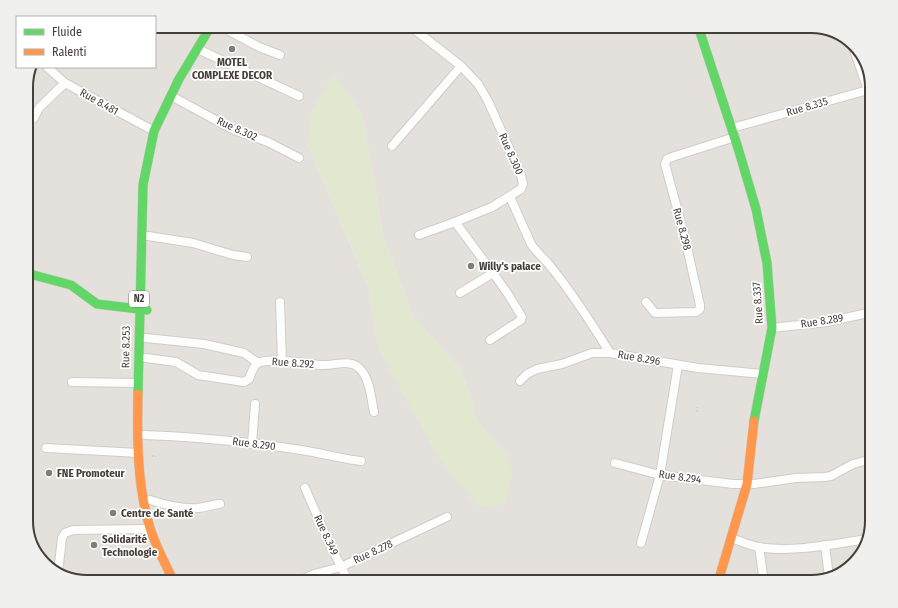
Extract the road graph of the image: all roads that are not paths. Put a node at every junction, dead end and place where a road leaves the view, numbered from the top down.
1 (207, 33) edge
2 (214, 33) edge
3 (232, 33) edge
4 (419, 33) edge
5 (700, 33) edge
6 (202, 51) junction
7 (280, 56) dead end
8 (857, 59) edge
9 (461, 66) junction
10 (48, 68) edge
11 (865, 81) edge
12 (65, 83) junction
13 (865, 91) edge
14 (299, 96) dead end
15 (175, 98) junction
16 (34, 118) dead end
17 (154, 131) junction
18 (733, 133) junction
19 (392, 146) dead end
20 (299, 158) dead end
21 (510, 197) junction
22 (455, 222) junction
23 (419, 235) dead end
24 (148, 236) junction
25 (248, 257) dead end
26 (493, 273) junction
27 (33, 275) edge
28 (460, 293) dead end
29 (280, 302) dead end
30 (646, 302) dead end
31 (143, 310) junction
32 (865, 314) edge
33 (772, 328) junction
34 (146, 338) junction
35 (490, 340) dead end
36 (610, 354) junction
37 (146, 358) junction
38 (282, 361) junction
39 (258, 363) junction
40 (678, 365) junction
41 (763, 374) junction
42 (520, 381) dead end
43 (72, 382) dead end
44 (138, 383) junction
45 (255, 404) dead end
46 (374, 412) dead end
47 (145, 435) junction
48 (252, 444) junction
49 (46, 448) dead end
50 (139, 453) junction
51 (361, 461) dead end
52 (865, 461) edge
53 (615, 463) dead end
54 (660, 475) junction
55 (747, 484) junction
56 (305, 488) dead end
57 (150, 500) junction
58 (220, 504) dead end
59 (446, 517) dead end
60 (150, 529) junction
61 (731, 538) junction
62 (862, 539) edge
63 (641, 543) dead end
64 (825, 546) junction
65 (759, 547) junction
66 (59, 567) edge
67 (341, 568) junction
68 (828, 572) edge
69 (171, 575) edge
70 (178, 575) edge
71 (312, 575) edge
72 (345, 575) edge
73 (720, 575) edge
74 (763, 575) edge

1 - 17 main road, Rue 8.253 / N2
2 - 6 main road, Rue 8.253 / N2
3 - 7 street
4 - 9 street, Rue 8.300
5 - 18 main road, Rue 8.337
6 - 14 street
6 - 15 main road, Rue 8.253 / N2
8 - 11 street
9 - 19 street
9 - 21 street, Rue 8.300
10 - 12 street, Rue 8.481
12 - 16 street
12 - 17 street, Rue 8.481
13 - 18 street, Rue 8.335
15 - 20 street, Rue 8.302
15 - 24 main road, Rue 8.253 / N2
17 - 31 main road, Rue 8.253 / N2
18 - 30 street, Rue 8.298
18 - 33 main road, Rue 8.337
21 - 22 street, Rue 8.300
21 - 36 street
22 - 23 street, Rue 8.300
22 - 26 street
24 - 25 street
24 - 31 main road, Rue 8.253 / N2
26 - 28 street
26 - 35 street
27 - 31 main road
29 - 38 street
31 - 34 main road, Rue 8.253 / N2
31 - 44 main road, Rue 8.253 / N2
32 - 33 street, Rue 8.289
33 - 41 main road, Rue 8.337
34 - 37 main road, Rue 8.253 / N2
34 - 39 street
36 - 40 street, Rue 8.296
36 - 42 street, Rue 8.296
37 - 39 street, Rue 8.292
37 - 47 main road, Rue 8.253 / N2
38 - 39 street, Rue 8.292
38 - 46 street, Rue 8.292
40 - 41 street, Rue 8.296
40 - 54 street
41 - 55 main road, Rue 8.337
43 - 44 street
44 - 50 main road, Rue 8.253 / N2
45 - 48 street
47 - 48 street, Rue 8.290
47 - 57 main road, Rue 8.253 / N2
48 - 51 street, Rue 8.290
49 - 50 street
50 - 60 main road, Rue 8.253 / N2
52 - 55 street, Rue 8.294
53 - 54 street, Rue 8.294
54 - 55 street, Rue 8.294
54 - 63 street
55 - 61 main road, Rue 8.337
56 - 67 street, Rue 8.349
57 - 58 street
57 - 70 main road, Rue 8.253 / N2
59 - 67 street, Rue 8.278
60 - 66 street
60 - 69 main road, Rue 8.253 / N2
61 - 65 street
61 - 73 main road, Rue 8.337
62 - 64 street
64 - 65 street
64 - 68 street
65 - 74 street
67 - 71 street, Rue 8.278
67 - 72 street, Rue 8.349

